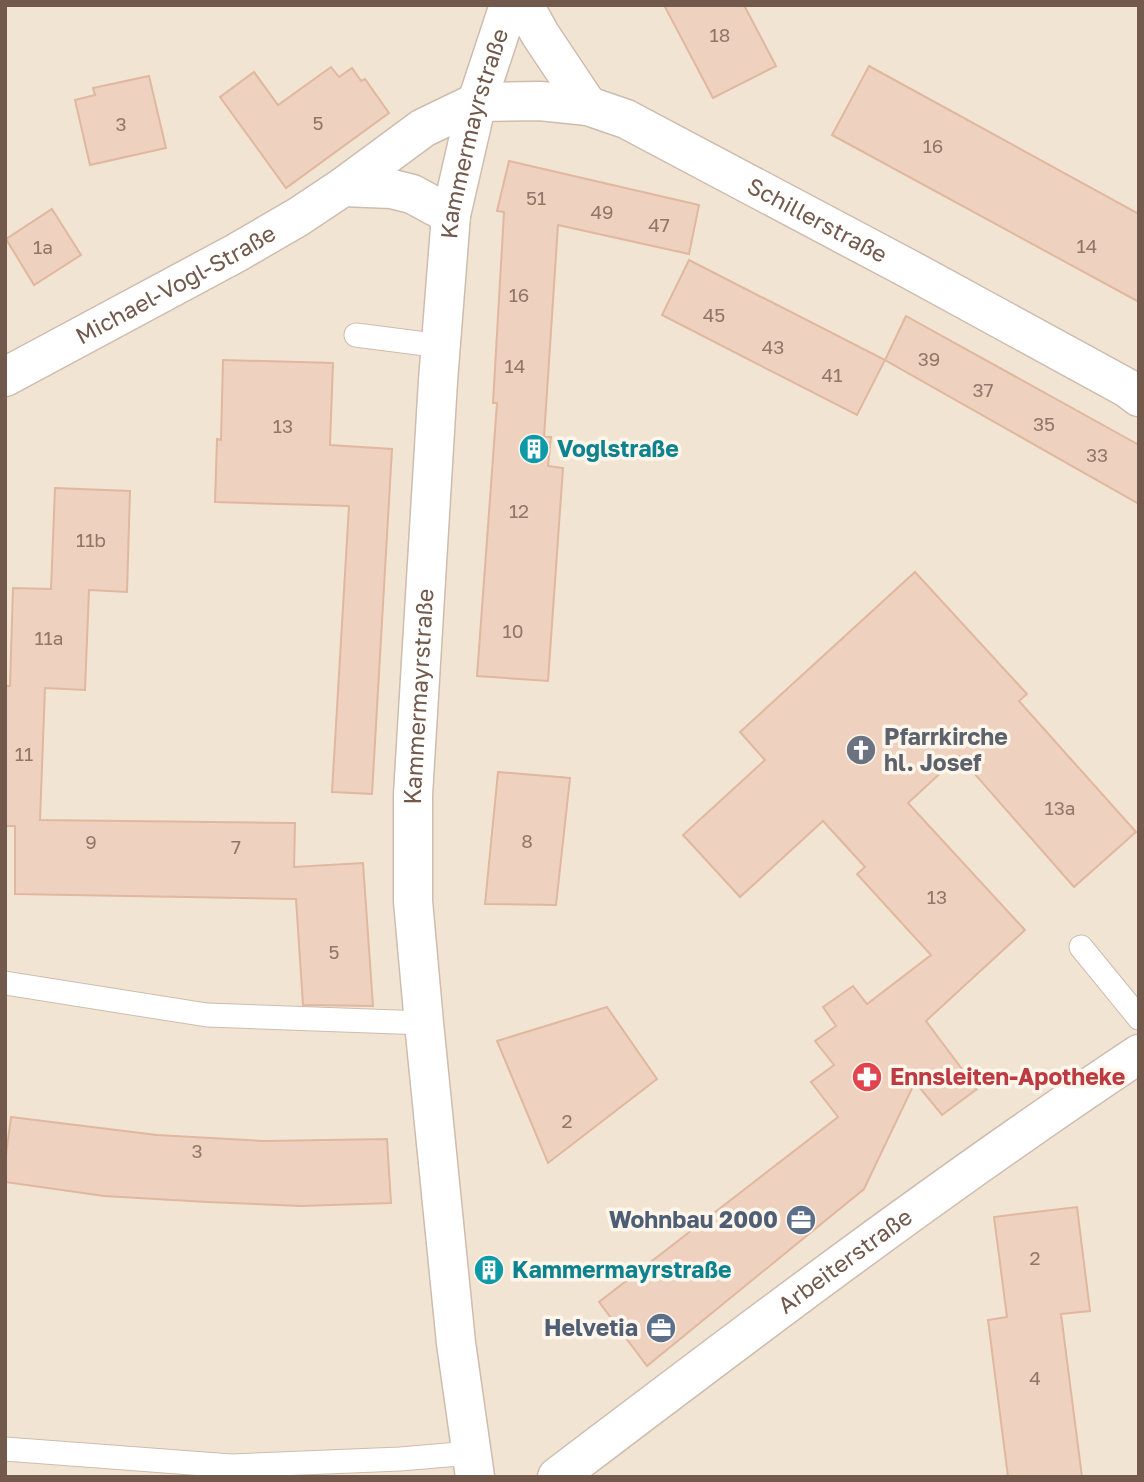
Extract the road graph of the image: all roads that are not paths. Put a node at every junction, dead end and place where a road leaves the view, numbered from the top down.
1 (509, 5) edge
2 (524, 5) edge
3 (477, 102) junction
4 (588, 106) junction
5 (343, 187) junction
6 (451, 215) junction
7 (356, 335) dead end
8 (440, 346) junction
9 (5, 377) edge
10 (1139, 397) edge
11 (1081, 947) dead end
12 (5, 983) edge
13 (1139, 1018) edge
14 (424, 1023) junction
15 (1139, 1054) edge
16 (5, 1449) edge
17 (473, 1465) edge
18 (557, 1477) edge

1 - 3 street, Kammermayrstraße
2 - 4 street
3 - 4 street, Schillerstraße
3 - 5 street, Michael-Vogl-Straße
3 - 6 street, Kammermayrstraße
4 - 10 street, Schillerstraße
5 - 6 street
5 - 9 street, Michael-Vogl-Straße
6 - 8 street, Kammermayrstraße
7 - 8 lane
8 - 14 street, Kammermayrstraße
11 - 13 lane
12 - 14 lane
14 - 17 street, Kammermayrstraße
15 - 18 street, Arbeiterstraße
16 - 17 lane

